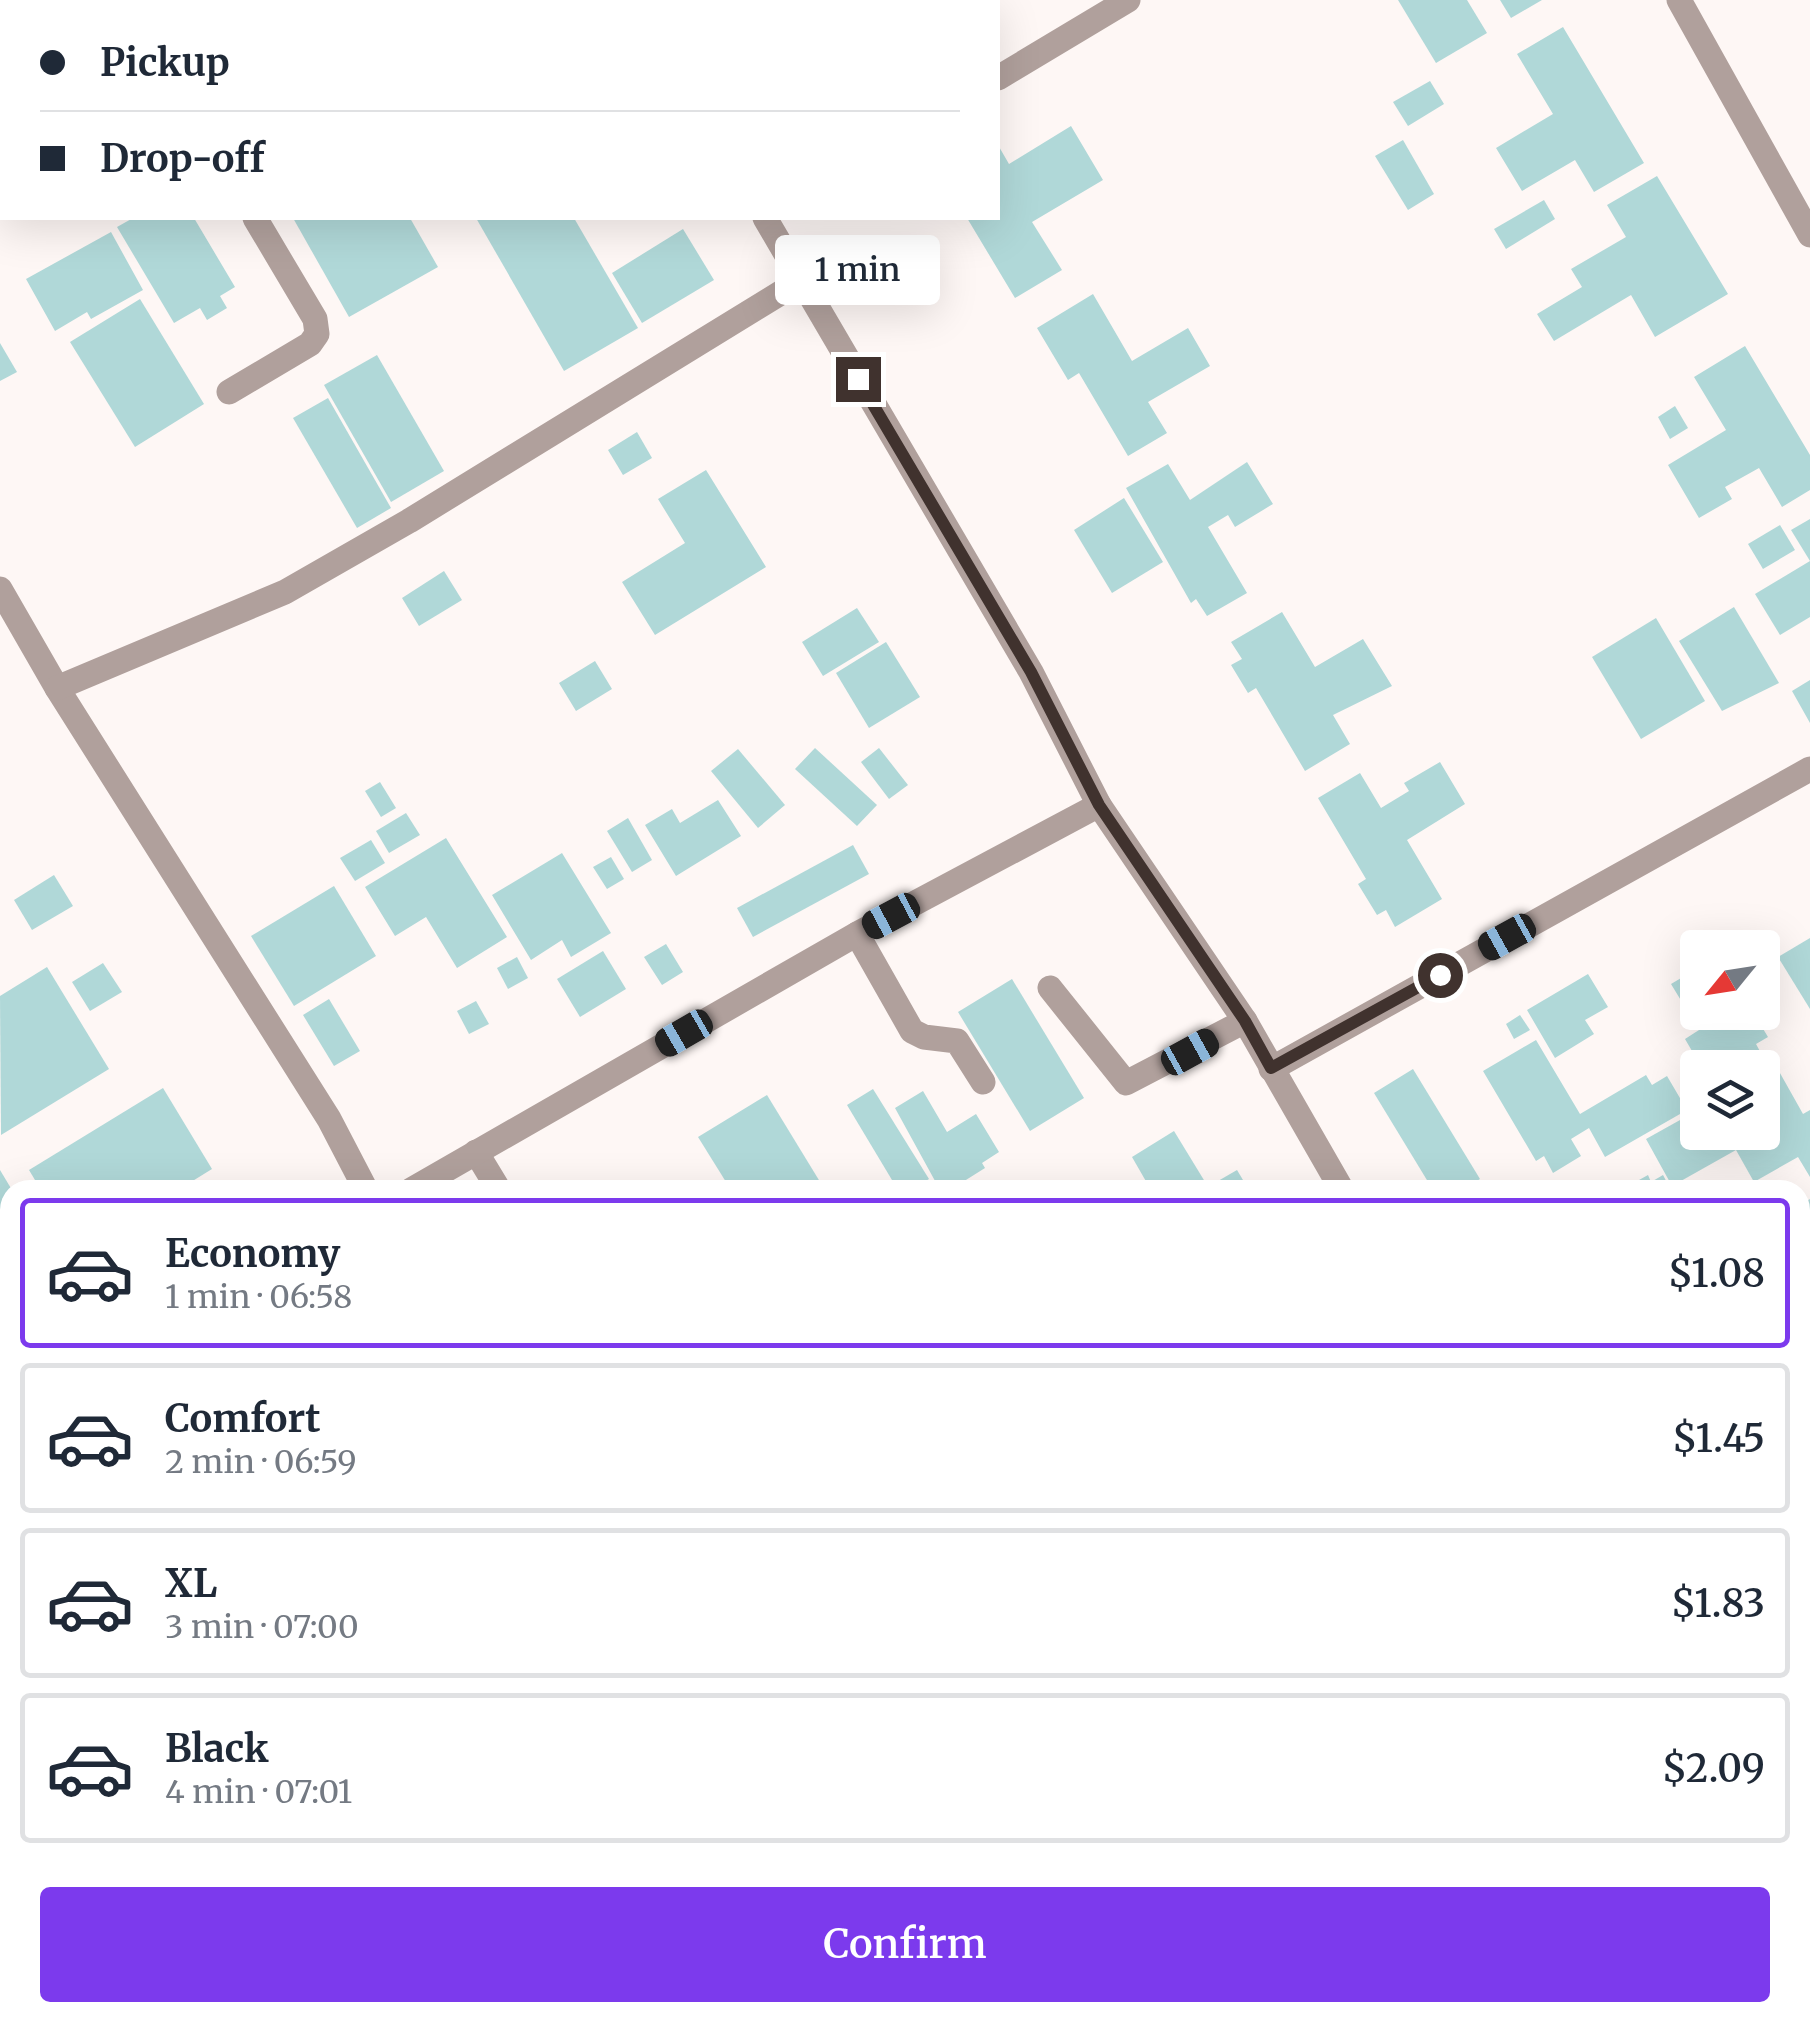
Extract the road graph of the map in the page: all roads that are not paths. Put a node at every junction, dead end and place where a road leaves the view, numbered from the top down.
1 (1128, 0) edge
2 (1679, 0) edge
3 (1000, 77) edge
4 (256, 220) edge
5 (766, 220) edge
6 (1810, 236) edge
7 (800, 281) junction
8 (230, 392) dead end
9 (0, 589) edge
10 (57, 688) junction
11 (1810, 768) edge
12 (1099, 805) junction
13 (856, 934) junction
14 (1050, 988) dead end
15 (1245, 1021) junction
16 (1271, 1068) junction
17 (984, 1082) dead end
18 (476, 1152) junction
19 (361, 1180) edge
20 (428, 1180) edge
21 (493, 1180) edge
22 (1336, 1180) edge

1 - 3 street
2 - 6 street
4 - 8 street
5 - 7 street
7 - 10 street
7 - 12 street
9 - 10 street
10 - 19 street
11 - 16 street
12 - 13 street
12 - 15 street
13 - 17 street
13 - 18 street
14 - 15 street
15 - 16 street
16 - 22 street
18 - 20 street
18 - 21 street

